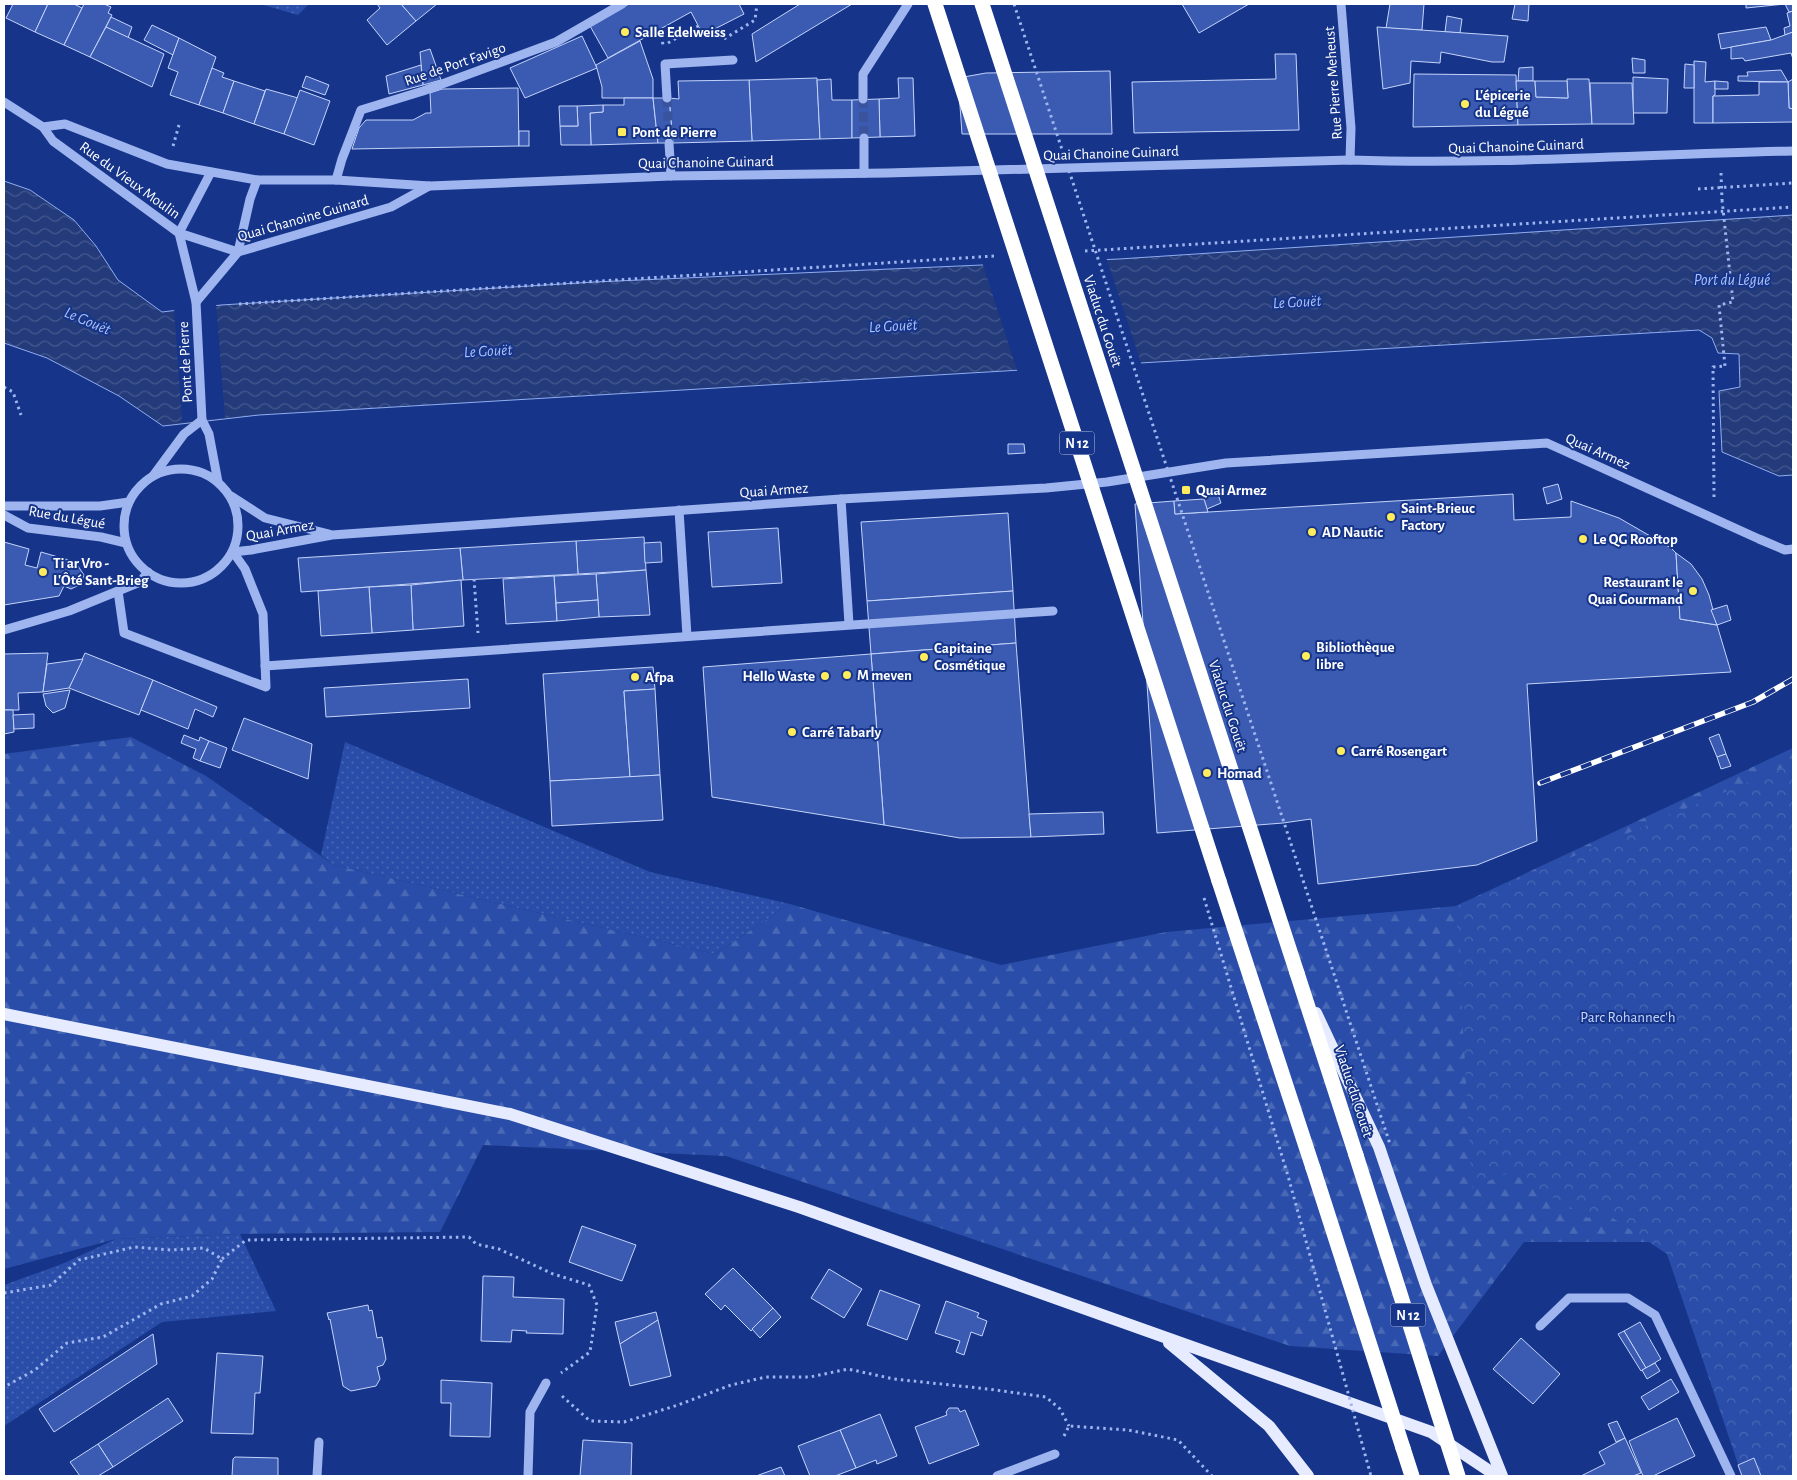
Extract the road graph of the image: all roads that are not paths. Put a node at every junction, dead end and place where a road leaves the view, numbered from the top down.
1 (622, 4) edge
2 (908, 4) edge
3 (935, 4) edge
4 (982, 4) edge
5 (1342, 4) edge
6 (733, 60) dead end
7 (667, 98) tunnel mouth
8 (863, 100) tunnel mouth
9 (4, 102) edge
10 (43, 126) junction
11 (864, 138) tunnel mouth
12 (669, 143) tunnel mouth
13 (1793, 151) edge
14 (1350, 160) junction
15 (211, 172) junction
16 (864, 173) junction
17 (671, 176) junction
18 (257, 180) junction
19 (336, 180) junction
20 (430, 186) junction
21 (179, 233) junction
22 (209, 244) joint
23 (238, 252) junction
24 (196, 302) junction
25 (202, 420) junction
26 (153, 476) junction
27 (218, 482) junction
28 (230, 496) junction
29 (842, 499) junction
30 (129, 502) junction
31 (4, 506) edge
32 (679, 510) junction
33 (4, 515) edge
34 (332, 535) junction
35 (126, 542) junction
36 (1793, 549) edge
37 (233, 552) junction
38 (148, 572) junction
39 (118, 591) junction
40 (1053, 611) dead end
41 (849, 624) junction
42 (4, 630) edge
43 (686, 636) junction
44 (265, 666) junction
45 (1297, 974) junction
46 (4, 1014) edge
47 (1540, 1326) dead end
48 (1161, 1336) junction
49 (546, 1383) road end
50 (319, 1442) dead end
51 (1403, 1448) junction
52 (1054, 1454) road end
53 (318, 1476) edge
54 (528, 1476) edge
55 (998, 1476) edge
56 (1308, 1476) edge
57 (1407, 1476) edge
58 (1412, 1476) edge
59 (1458, 1476) edge
60 (1497, 1476) edge
61 (1502, 1476) edge
62 (1731, 1476) edge

1 - 19 street, Rue de Port Favigo
2 - 8 street
3 - 51 highway, N 12, bridge
4 - 45 highway, Viaduc du Gouët / N 12, bridge
5 - 14 street, Rue Pierre Meheust
6 - 7 street
9 - 10 street, Rue du Vieux Moulin
10 - 15 street, Rue du Vieux Moulin
10 - 21 street, Rue du Vieux Moulin
11 - 16 street
12 - 17 street
13 - 14 street, Quai Chanoine Guinard
14 - 16 street, Quai Chanoine Guinard
15 - 18 street, Rue du Vieux Moulin
15 - 21 street
16 - 17 street, Quai Chanoine Guinard
17 - 20 street, Quai Chanoine Guinard
18 - 19 street, Quai Chanoine Guinard
18 - 23 street
19 - 20 street, Quai Chanoine Guinard
20 - 23 street, Quai Chanoine Guinard
21 - 22 street, Rue du Vieux Moulin
21 - 24 street, Pont de Pierre
22 - 23 street, Quai Chanoine Guinard
23 - 24 street
24 - 25 street, Pont de Pierre
25 - 26 street
25 - 27 street, Pont de Pierre
26 - 27 street
26 - 30 street
27 - 28 street
28 - 34 street, Quai Armez
28 - 37 street
29 - 32 street, Quai Armez
29 - 36 street, Quai Armez
29 - 41 street
30 - 31 street, Rue du Légué
30 - 35 street
32 - 34 street, Quai Armez
32 - 43 street
33 - 35 street, Rue du Légué
34 - 37 street, Quai Armez
35 - 38 street
37 - 38 street
37 - 44 street
38 - 39 street
39 - 42 street
39 - 44 street
40 - 41 street
41 - 43 street
43 - 44 street
45 - 59 highway, Viaduc du Gouët / N 12, bridge
45 - 61 main road
46 - 48 main road
47 - 62 street
48 - 56 main road
48 - 60 main road
49 - 54 street
50 - 53 street
51 - 57 main road
51 - 58 highway, N 12
52 - 55 street

